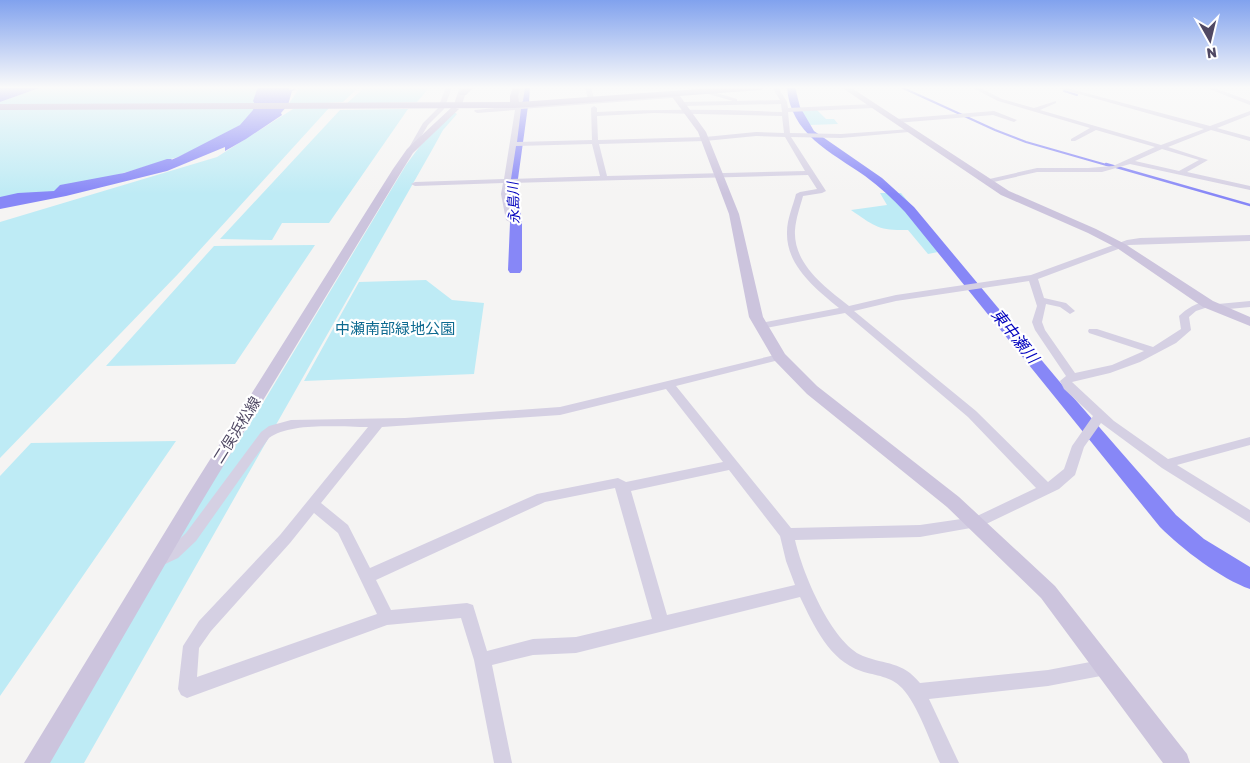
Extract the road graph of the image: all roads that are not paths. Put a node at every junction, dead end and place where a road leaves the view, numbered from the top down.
1 (426, 123) edge
2 (442, 123) edge
3 (517, 123) edge
4 (595, 123) edge
5 (695, 123) edge
6 (785, 123) edge
7 (898, 123) edge
8 (1077, 123) edge
9 (1189, 123) edge
10 (1224, 123) edge
11 (1095, 128) junction
12 (1209, 128) junction
13 (910, 130) junction
14 (705, 139) junction
15 (1250, 139) edge
16 (1073, 140) dead end
17 (595, 142) junction
18 (515, 143) junction
19 (1160, 147) junction
20 (410, 151) junction
21 (1130, 162) junction
22 (1182, 172) junction
23 (810, 173) junction
24 (720, 176) junction
25 (604, 179) junction
26 (509, 181) junction
27 (988, 182) junction
28 (415, 184) dead end
29 (1250, 188) edge
30 (510, 220) dead end
31 (1250, 238) edge
32 (1121, 246) junction
33 (1033, 278) junction
34 (1040, 300) junction
35 (1250, 304) edge
36 (1213, 305) junction
37 (845, 310) junction
38 (1070, 311) dead end
39 (1250, 322) edge
40 (761, 326) junction
41 (1093, 332) dead end
42 (1154, 351) junction
43 (779, 357) junction
44 (1072, 377) junction
45 (669, 385) junction
46 (378, 423) junction
47 (1093, 424) junction
48 (1250, 441) edge
49 (731, 464) junction
50 (1167, 465) junction
51 (623, 488) junction
52 (1046, 489) junction
53 (314, 504) junction
54 (1250, 516) edge
55 (977, 522) junction
56 (787, 534) junction
57 (156, 562) junction
58 (366, 578) junction
59 (804, 589) junction
60 (387, 618) junction
61 (661, 624) junction
62 (482, 660) junction
63 (1106, 668) junction
64 (916, 692) junction
65 (36, 763) edge
66 (503, 763) edge
67 (950, 763) edge
68 (1178, 763) edge

1 - 20 street
2 - 20 street, 二俣浜松線
3 - 18 street
4 - 17 street
5 - 14 street
6 - 23 street
7 - 13 street
8 - 11 street
9 - 12 street
10 - 12 street
11 - 16 street
11 - 19 street
12 - 15 street
12 - 19 street
13 - 14 street
13 - 27 street
14 - 17 street
14 - 24 street
17 - 18 street
17 - 25 street
18 - 26 street
19 - 21 street
19 - 22 street
20 - 57 street, 二俣浜松線
21 - 22 street
21 - 27 street
22 - 29 street
23 - 24 street
23 - 37 street
24 - 25 street
24 - 40 street
25 - 26 street
26 - 28 street
26 - 30 street
27 - 32 street
31 - 32 street
32 - 33 street
32 - 36 street
33 - 34 street
33 - 37 street
34 - 38 street
34 - 44 street
35 - 36 street
36 - 39 street
36 - 42 street
37 - 40 street
37 - 52 street
40 - 43 street
41 - 42 street
42 - 44 street
43 - 45 street
43 - 55 street
44 - 47 street
45 - 46 street
45 - 49 street
46 - 53 street
46 - 57 street
47 - 50 street
47 - 52 street
48 - 50 street
49 - 51 street
49 - 56 street
50 - 54 street
51 - 58 street
51 - 61 street
52 - 55 street
53 - 58 street
53 - 60 street
55 - 56 street
55 - 63 street
56 - 59 street
57 - 65 street, 二俣浜松線
58 - 60 street
59 - 61 street
59 - 64 street
60 - 62 street
61 - 62 street
62 - 66 street
63 - 64 street
63 - 68 street
64 - 67 street

